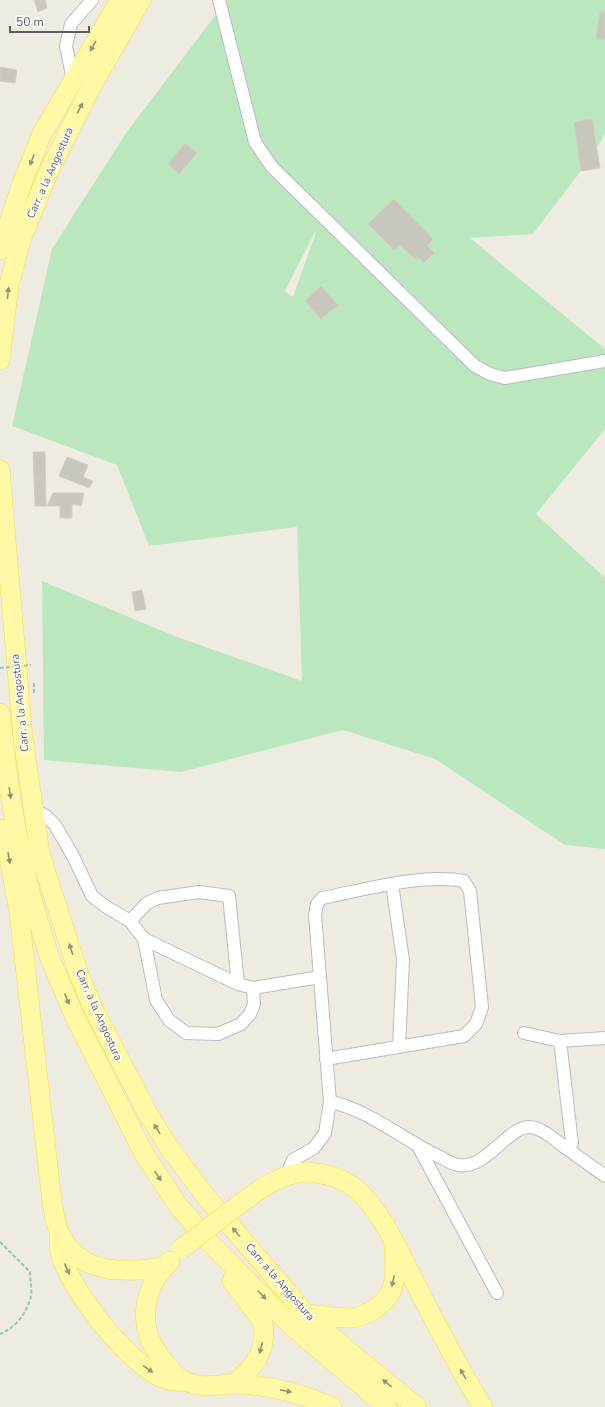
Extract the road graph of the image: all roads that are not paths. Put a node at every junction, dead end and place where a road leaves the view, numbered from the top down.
1 (92, 0) edge
2 (120, 0) edge
3 (141, 0) edge
4 (219, 0) edge
5 (73, 80) junction
6 (0, 250) edge
7 (0, 360) edge
8 (605, 361) edge
9 (0, 470) edge
10 (0, 713) edge
11 (1, 745) edge
12 (0, 806) edge
13 (33, 809) junction
14 (392, 884) junction
15 (130, 921) junction
16 (144, 939) junction
17 (320, 977) junction
18 (238, 984) junction
19 (253, 988) junction
20 (524, 1033) dead end
21 (605, 1038) edge
22 (560, 1041) junction
23 (399, 1047) junction
24 (326, 1059) junction
25 (330, 1102) junction
26 (418, 1146) junction
27 (566, 1148) junction
28 (286, 1176) junction
29 (605, 1176) edge
30 (58, 1231) junction
31 (394, 1242) junction
32 (210, 1243) junction
33 (164, 1267) junction
34 (498, 1293) dead end
35 (306, 1314) junction
36 (186, 1382) junction
37 (234, 1384) junction
38 (332, 1407) edge
39 (387, 1407) edge
40 (417, 1407) edge
41 (483, 1407) edge

1 - 5 street
2 -> 5 main road, Carr. a la Angostura
7 -> 3 main road, Carr. a la Angostura
4 - 8 street
5 -> 6 main road, Carr. a la Angostura
9 - 13 main road, Carr. a la Angostura
10 - 11 main road, Carr. a la Angostura
11 -> 32 main road, Carr. a la Angostura
12 -> 30 main road
13 - 15 street
35 -> 13 main road, Carr. a la Angostura
14 - 17 street
14 - 23 street
14 - 23 street
15 - 16 street
15 - 18 street
16 - 18 street
16 - 19 street
17 - 19 street
17 - 24 street
18 - 19 street
20 - 22 street
21 - 22 street
22 - 27 street
23 - 24 street
24 - 25 street
25 - 26 street
25 - 28 street
26 - 27 street
26 - 34 street
27 - 29 street
28 - 31 main road
28 - 33 main road, bridge
30 - 33 main road
30 -> 36 main road
31 -> 35 main road
41 -> 31 main road
32 -> 37 main road
32 -> 39 main road, Carr. a la Angostura
33 - 36 main road
40 -> 35 main road, Carr. a la Angostura
36 - 37 main road
37 -> 38 main road

